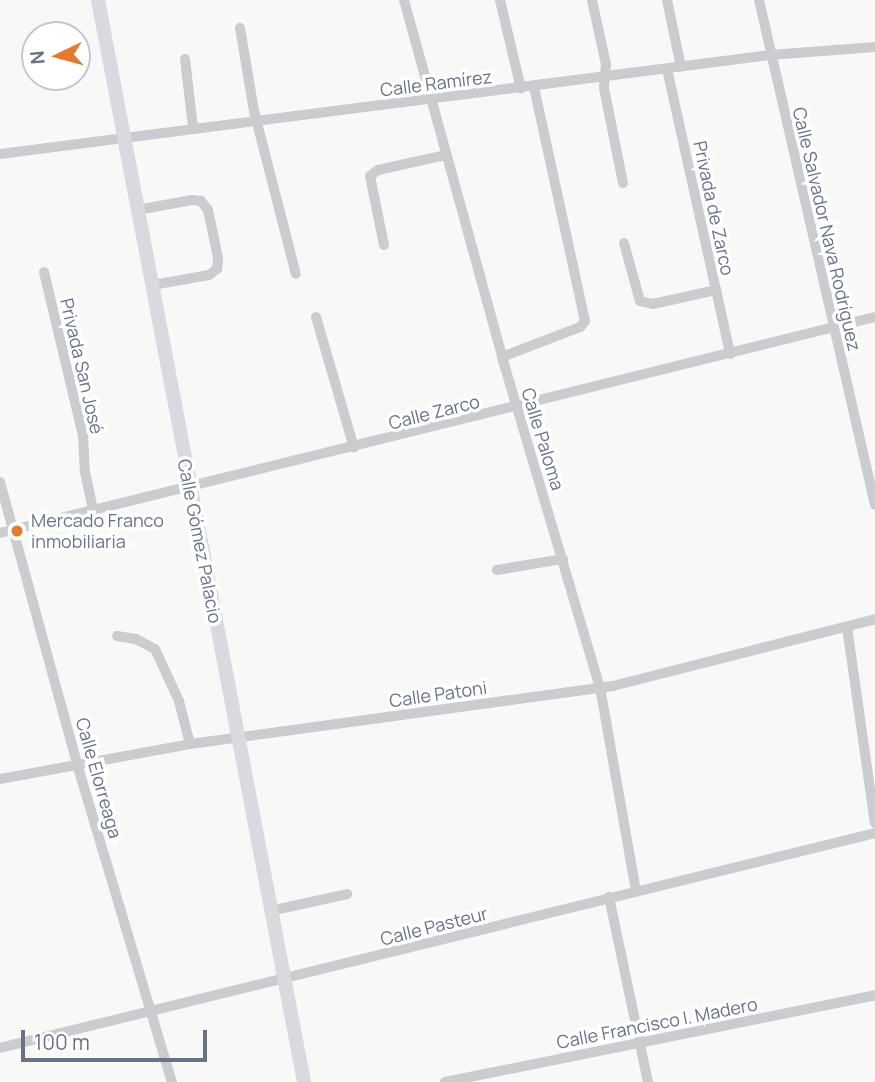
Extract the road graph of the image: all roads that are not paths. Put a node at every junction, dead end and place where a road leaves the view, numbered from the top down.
1 (98, 0) edge
2 (404, 0) edge
3 (500, 0) edge
4 (592, 0) edge
5 (667, 0) edge
6 (759, 0) edge
7 (240, 28) dead end
8 (875, 47) edge
9 (770, 55) junction
10 (185, 59) dead end
11 (681, 67) junction
12 (667, 69) junction
13 (606, 77) junction
14 (534, 87) junction
15 (521, 89) junction
16 (430, 99) junction
17 (256, 120) junction
18 (193, 127) junction
19 (122, 136) junction
20 (0, 153) edge
21 (446, 155) junction
22 (623, 183) dead end
23 (138, 211) junction
24 (624, 243) dead end
25 (384, 245) dead end
26 (44, 272) dead end
27 (296, 274) dead end
28 (152, 285) junction
29 (716, 290) junction
30 (316, 317) dead end
31 (875, 317) edge
32 (834, 328) junction
33 (730, 354) junction
34 (505, 356) junction
35 (517, 408) junction
36 (354, 448) junction
37 (0, 482) edge
38 (190, 486) junction
39 (875, 505) edge
40 (93, 510) junction
41 (14, 529) junction
42 (0, 533) edge
43 (563, 559) junction
44 (497, 570) dead end
45 (875, 619) edge
46 (847, 627) junction
47 (117, 636) dead end
48 (600, 687) junction
49 (238, 737) junction
50 (190, 744) junction
51 (77, 764) junction
52 (0, 779) edge
53 (875, 823) edge
54 (875, 833) edge
55 (636, 891) junction
56 (347, 894) dead end
57 (609, 897) junction
58 (270, 911) junction
59 (284, 980) junction
60 (875, 995) edge
61 (152, 1012) junction
62 (640, 1043) junction
63 (0, 1048) edge
64 (172, 1082) edge
65 (304, 1082) edge
66 (445, 1082) edge
67 (648, 1082) edge

1 - 19 street, Calle Gómez Palacio
2 - 16 street, Calle Paloma
3 - 15 street
4 - 13 street
5 - 11 street
6 - 9 street, Calle Salvador Nava Rodríguez
7 - 17 street
8 - 9 street, Calle Ramírez
9 - 11 street, Calle Ramírez
9 - 32 street, Calle Salvador Nava Rodríguez
10 - 18 street
11 - 12 street, Calle Ramírez
12 - 13 street, Calle Ramírez
12 - 29 street, Privada de Zarco
13 - 14 street, Calle Ramírez
13 - 22 street
14 - 15 street, Calle Ramírez
14 - 34 street
15 - 16 street, Calle Ramírez
16 - 17 street, Calle Ramírez
16 - 21 street, Calle Paloma
17 - 18 street, Calle Ramírez
17 - 27 street
18 - 19 street, Calle Ramírez
19 - 20 street, Calle Ramírez
19 - 23 street, Calle Gómez Palacio
21 - 25 street
21 - 34 street, Calle Paloma
23 - 28 street, Calle Gómez Palacio
23 - 28 street
24 - 29 street
26 - 40 street, Privada San José
28 - 38 street, Calle Gómez Palacio
29 - 33 street, Privada de Zarco
30 - 36 street
31 - 32 street, Calle Zarco
32 - 33 street, Calle Zarco
32 - 39 street, Calle Salvador Nava Rodríguez
33 - 35 street, Calle Zarco
34 - 35 street, Calle Paloma
35 - 36 street, Calle Zarco
35 - 43 street, Calle Paloma
36 - 38 street, Calle Zarco
37 - 41 street, Calle Elorreaga
38 - 40 street, Calle Zarco
38 - 49 street, Calle Gómez Palacio
40 - 41 street, Calle Zarco
41 - 42 street, Calle Zarco
41 - 51 street, Calle Elorreaga
43 - 44 street
43 - 48 street, Calle Paloma
45 - 46 street, Calle Patoni
46 - 48 street, Calle Patoni
46 - 53 street
47 - 50 street
48 - 49 street, Calle Patoni
48 - 55 street, Calle Paloma
49 - 50 street, Calle Patoni
49 - 58 street, Calle Gómez Palacio
50 - 51 street, Calle Patoni
51 - 52 street, Calle Patoni
51 - 61 street, Calle Elorreaga
54 - 55 street, Calle Pasteur
55 - 57 street, Calle Pasteur
56 - 58 street
57 - 59 street, Calle Pasteur
57 - 62 street
58 - 59 street, Calle Gómez Palacio
59 - 61 street, Calle Pasteur
59 - 65 street, Calle Gómez Palacio
60 - 62 street, Calle Francisco I. Madero
61 - 63 street, Calle Pasteur
61 - 64 street, Calle Elorreaga
62 - 66 street, Calle Francisco I. Madero
62 - 67 street

